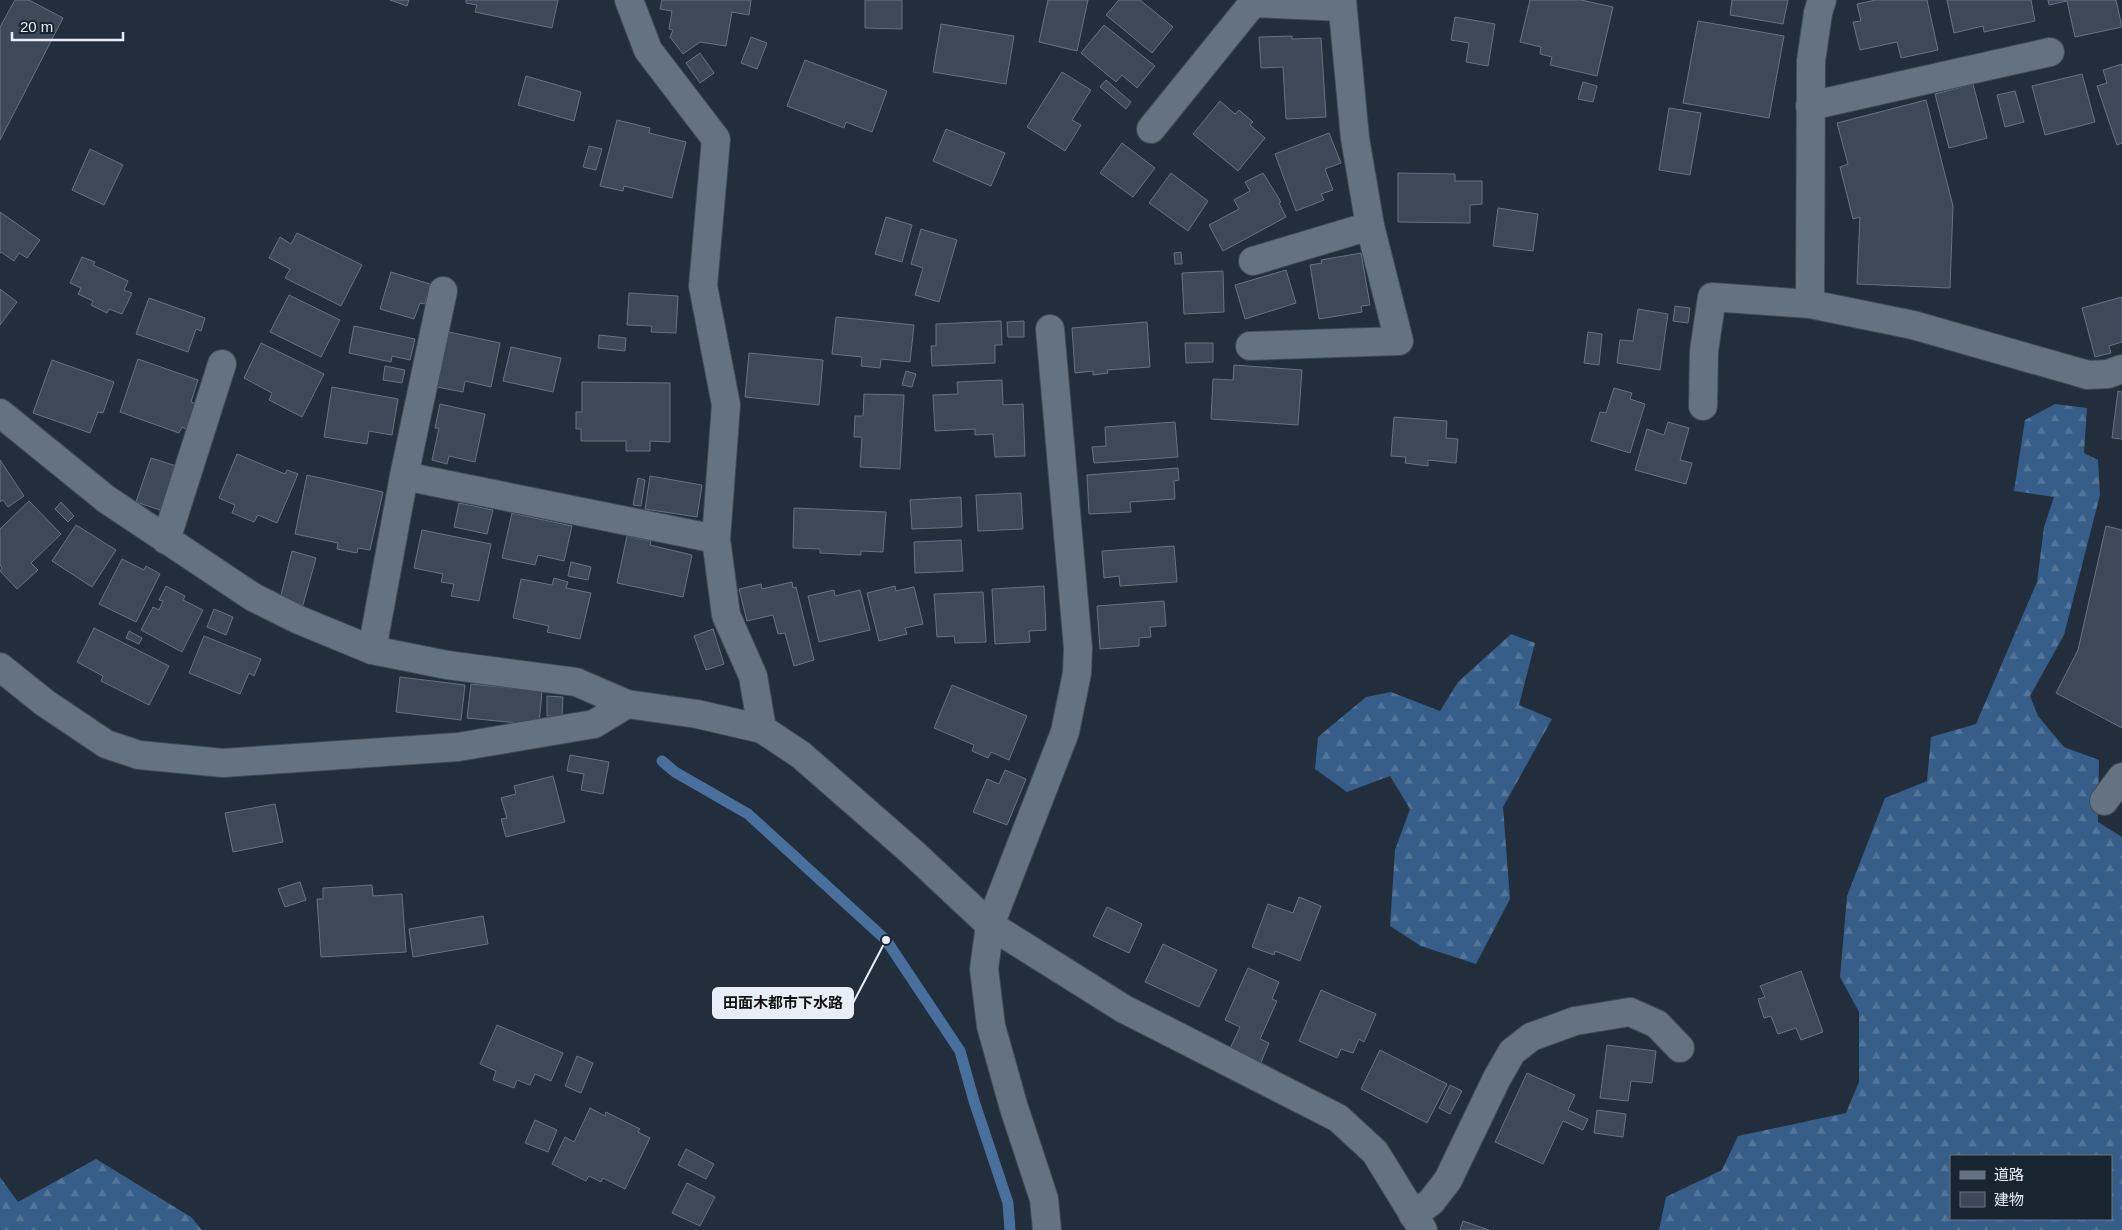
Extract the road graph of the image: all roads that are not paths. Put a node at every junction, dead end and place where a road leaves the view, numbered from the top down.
1 (629, 0) edge
2 (1822, 0) edge
3 (1342, 4) edge
4 (2050, 52) dead end
5 (1810, 106) junction
6 (1150, 129) dead end
7 (1370, 226) junction
8 (1253, 261) dead end
9 (443, 291) dead end
10 (1810, 304) junction
11 (1050, 329) dead end
12 (1250, 346) dead end
13 (222, 364) dead end
14 (2122, 369) edge
15 (1703, 406) dead end
16 (0, 413) edge
17 (404, 476) junction
18 (716, 539) junction
19 (166, 540) junction
20 (372, 650) junction
21 (0, 667) edge
22 (627, 704) junction
23 (762, 729) junction
24 (2122, 777) edge
25 (2104, 801) dead end
26 (990, 925) junction
27 (1680, 1048) dead end
28 (1418, 1222) edge
29 (1048, 1230) edge

1 - 18 street
2 - 5 street
3 - 6 street
3 - 7 street
4 - 5 street
5 - 10 street
7 - 8 street
7 - 12 street
9 - 17 street
10 - 14 street
10 - 15 street
11 - 26 street
13 - 19 street
16 - 19 street
17 - 18 street
17 - 20 street
18 - 23 street
19 - 20 street
20 - 22 street
21 - 22 street
22 - 23 street
23 - 26 street
24 - 25 street
26 - 28 street
26 - 29 street
27 - 28 street

